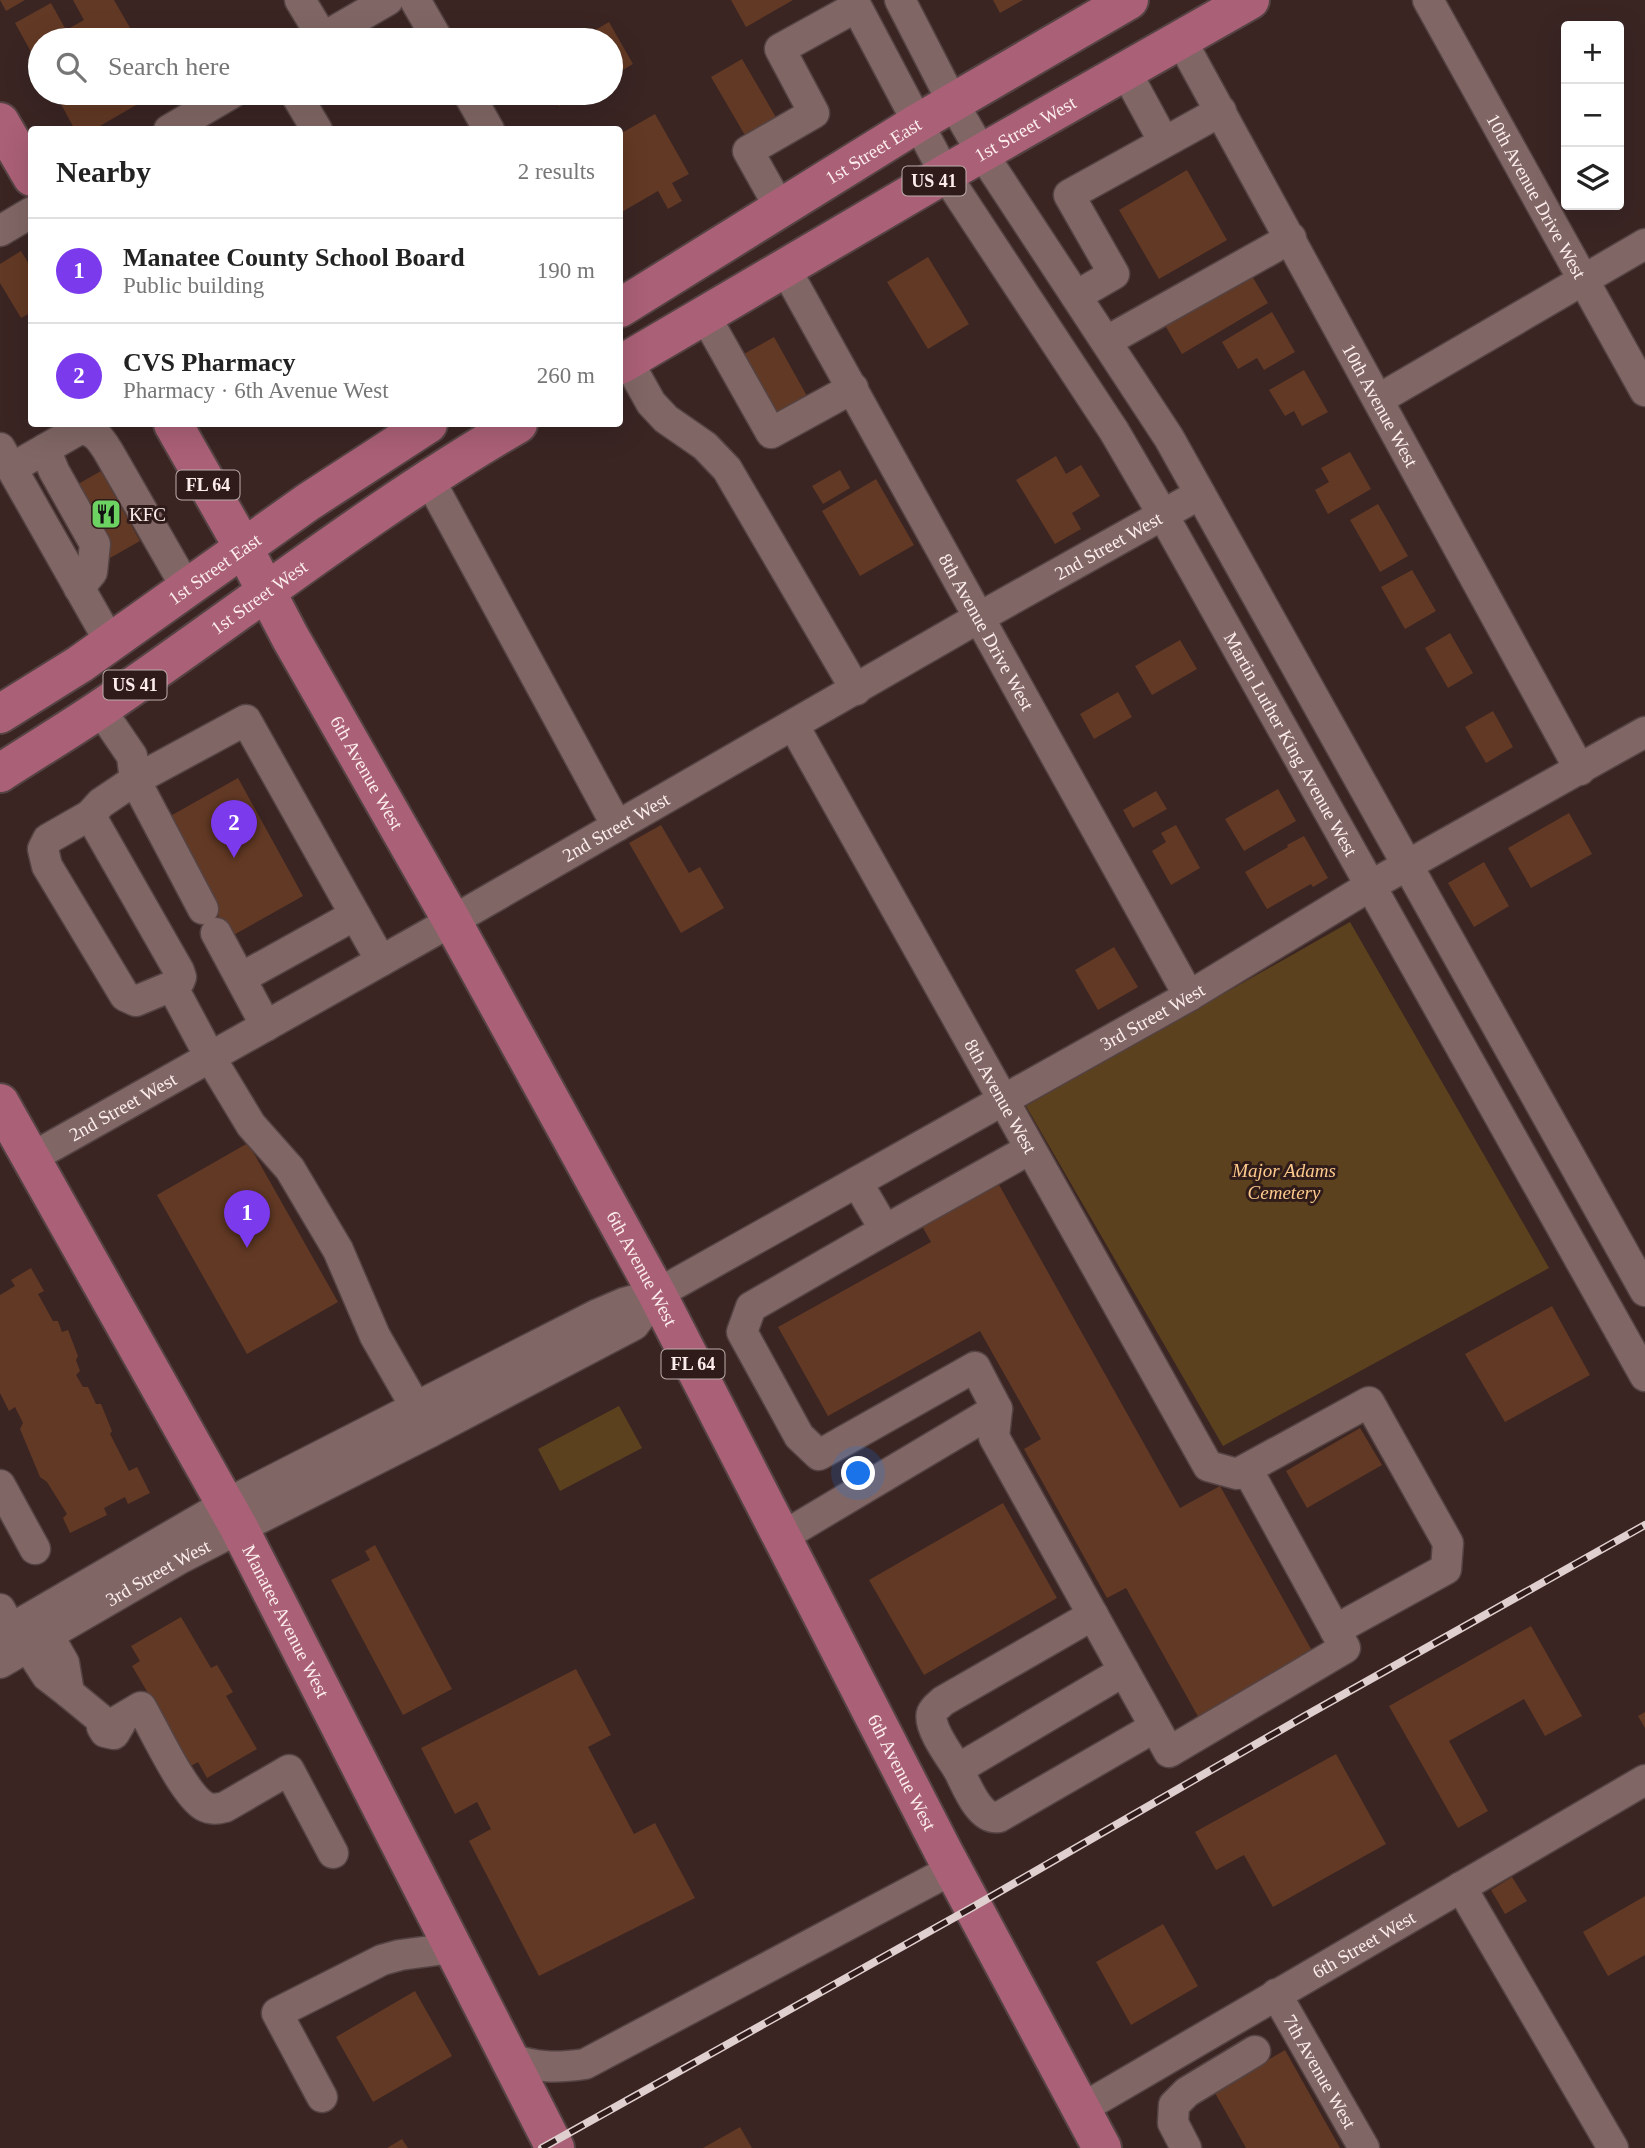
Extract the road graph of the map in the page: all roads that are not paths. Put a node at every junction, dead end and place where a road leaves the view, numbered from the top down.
1 (300, 0) edge
2 (319, 0) edge
3 (388, 0) edge
4 (415, 0) edge
5 (900, 0) edge
6 (1129, 0) edge
7 (1251, 0) edge
8 (1428, 0) edge
9 (854, 4) edge
10 (320, 28) edge
11 (324, 28) edge
12 (340, 28) edge
13 (431, 28) edge
14 (1181, 40) junction
15 (1126, 72) junction
16 (953, 103) junction
17 (212, 105) edge
18 (300, 105) edge
19 (475, 105) edge
20 (1221, 111) junction
21 (0, 122) edge
22 (916, 124) junction
23 (176, 126) edge
24 (310, 126) edge
25 (487, 126) edge
26 (1164, 142) junction
27 (982, 153) junction
28 (28, 170) edge
29 (945, 174) junction
30 (780, 208) junction
31 (28, 214) edge
32 (0, 231) edge
33 (1291, 238) junction
34 (1645, 244) edge
35 (785, 268) junction
36 (1583, 279) junction
37 (1076, 296) junction
38 (623, 306) edge
39 (705, 314) junction
40 (1107, 341) junction
41 (623, 363) edge
42 (853, 388) junction
43 (1645, 391) edge
44 (1379, 399) junction
45 (175, 427) edge
46 (424, 427) edge
47 (513, 427) edge
48 (45, 449) junction
49 (6, 458) edge
50 (429, 479) junction
51 (1200, 494) junction
52 (1163, 515) junction
53 (243, 548) junction
54 (186, 587) junction
55 (79, 588) junction
56 (265, 591) junction
57 (980, 617) junction
58 (110, 642) junction
59 (856, 690) junction
60 (100, 709) junction
61 (0, 714) edge
62 (794, 726) junction
63 (1645, 732) edge
64 (1580, 770) junction
65 (0, 773) edge
66 (135, 780) junction
67 (90, 816) junction
68 (617, 826) junction
69 (1408, 866) junction
70 (1370, 886) junction
71 (355, 915) junction
72 (452, 921) junction
73 (381, 961) junction
74 (241, 978) junction
75 (172, 986) junction
76 (1189, 996) junction
77 (267, 1026) junction
78 (210, 1057) junction
79 (1002, 1101) junction
80 (0, 1103) edge
81 (1030, 1149) junction
82 (31, 1158) junction
83 (857, 1182) junction
84 (885, 1230) junction
85 (1645, 1292) edge
86 (657, 1294) junction
87 (1641, 1358) edge
88 (997, 1409) junction
89 (423, 1420) junction
90 (1247, 1469) junction
91 (0, 1485) edge
92 (232, 1516) junction
93 (782, 1537) junction
94 (35, 1549) dead end
95 (1093, 1615) junction
96 (21, 1628) edge
97 (1335, 1630) junction
98 (0, 1663) edge
99 (1124, 1671) junction
100 (1155, 1727) junction
101 (958, 1769) junction
102 (1643, 1785) edge
103 (333, 1853) dead end
104 (953, 1869) junction
105 (1461, 1888) junction
106 (453, 1948) junction
107 (1276, 1994) junction
108 (1255, 2051) dead end
109 (509, 2058) junction
110 (322, 2097) dead end
111 (1081, 2109) junction
112 (555, 2148) edge
113 (1102, 2148) edge
114 (1186, 2148) edge
115 (1364, 2148) edge
116 (1613, 2148) edge

1 - 10 street
2 - 11 street
3 - 12 street
4 - 13 street
5 - 16 street
6 - 16 main road, 1st Street East
7 - 14 main road, 1st Street West / US 41
8 - 36 street, 10th Avenue Drive West
9 - 22 street, Martin Luther King Avenue West
9 - 30 street
14 - 15 main road, 1st Street West / US 41
14 - 20 street, 10th Avenue West
15 - 26 street
15 - 27 main road, 1st Street West / US 41
16 - 22 main road, 1st Street East
16 - 27 street
17 - 23 street
18 - 24 street
19 - 25 street
20 - 26 street
20 - 33 street, 10th Avenue West
21 - 28 main road
22 - 29 street, Martin Luther King Avenue West
22 - 30 main road, 1st Street East
26 - 37 street
27 - 29 main road, 1st Street West / US 41
27 - 37 street
29 - 35 main road, 1st Street West / US 41
29 - 52 street, Martin Luther King Avenue West
30 - 38 main road, 1st Street East
31 - 32 street
33 - 40 street
33 - 44 street, 10th Avenue West
34 - 36 street
35 - 39 main road, 1st Street West / US 41
35 - 42 street, 8th Avenue Drive West
36 - 43 street, 10th Avenue Drive West
36 - 44 street
37 - 40 street
39 - 41 main road, 1st Street West / US 41
39 - 42 street
40 - 51 street
41 - 59 street
42 - 57 street, 8th Avenue Drive West
44 - 64 street, 10th Avenue West
45 - 53 main road, FL 64
46 - 53 main road, 1st Street East / US 41
47 - 50 main road, 1st Street West / US 41
48 - 49 street
48 - 54 street
48 - 55 street
49 - 55 street
50 - 56 main road, 1st Street West / US 41
50 - 68 street
51 - 52 street, 2nd Street West
51 - 69 street
52 - 57 street, 2nd Street West
52 - 70 street, Martin Luther King Avenue West
53 - 54 main road, 1st Street East / US 41
53 - 56 main road, 6th Avenue West / FL 64
54 - 58 main road, 1st Street East / US 41
55 - 58 street
56 - 60 main road, 1st Street West / US 41
56 - 72 main road, 6th Avenue West / FL 64
57 - 59 street, 2nd Street West
57 - 76 street, 8th Avenue Drive West
58 - 61 main road, 1st Street East / US 41
59 - 62 street, 2nd Street West
60 - 65 main road, 1st Street West / US 41
60 - 66 street
62 - 68 street, 2nd Street West
62 - 79 street, 8th Avenue West
63 - 64 street, 3rd Street West
64 - 69 street, 3rd Street West
66 - 67 street
66 - 71 street
66 - 74 street
67 - 75 street
67 - 75 street
68 - 72 street, 2nd Street West
69 - 70 street, 3rd Street West
69 - 85 street
70 - 76 street, 3rd Street West
70 - 87 street, Martin Luther King Avenue West
71 - 73 street
71 - 74 street
72 - 73 street, 2nd Street West
72 - 86 main road, 6th Avenue West / FL 64
73 - 77 street, 2nd Street West
74 - 77 street
75 - 78 street
76 - 79 street, 3rd Street West
77 - 78 street, 2nd Street West
78 - 82 street, 2nd Street West
78 - 89 street
79 - 81 street, 8th Avenue West
79 - 83 street, 3rd Street West
80 - 82 main road, Manatee Avenue West
81 - 84 street
81 - 90 street, 8th Avenue West
82 - 92 main road, Manatee Avenue West
83 - 84 street
83 - 86 street, 3rd Street West
84 - 88 street
86 - 89 street, 3rd Street West
86 - 93 main road, 6th Avenue West / FL 64
88 - 93 street
88 - 95 street
89 - 92 street, 3rd Street West
90 - 97 street
90 - 97 street
91 - 94 street
92 - 96 street, 3rd Street West
92 - 106 main road, Manatee Avenue West
93 - 104 main road, 6th Avenue West / FL 64
95 - 99 street
95 - 101 street
96 - 98 street, 3rd Street West
96 - 103 street
97 - 100 street
99 - 100 street
99 - 101 street
100 - 101 street
102 - 105 street, 6th Street West
104 - 109 street
104 - 111 main road, 6th Avenue West / FL 64
105 - 107 street, 6th Street West
105 - 116 street
106 - 109 main road, Manatee Avenue West
106 - 110 street
107 - 111 street, 6th Street West
107 - 115 street, 7th Avenue West
108 - 114 street
109 - 112 main road, Manatee Avenue West
111 - 113 main road, 6th Avenue West / FL 64

